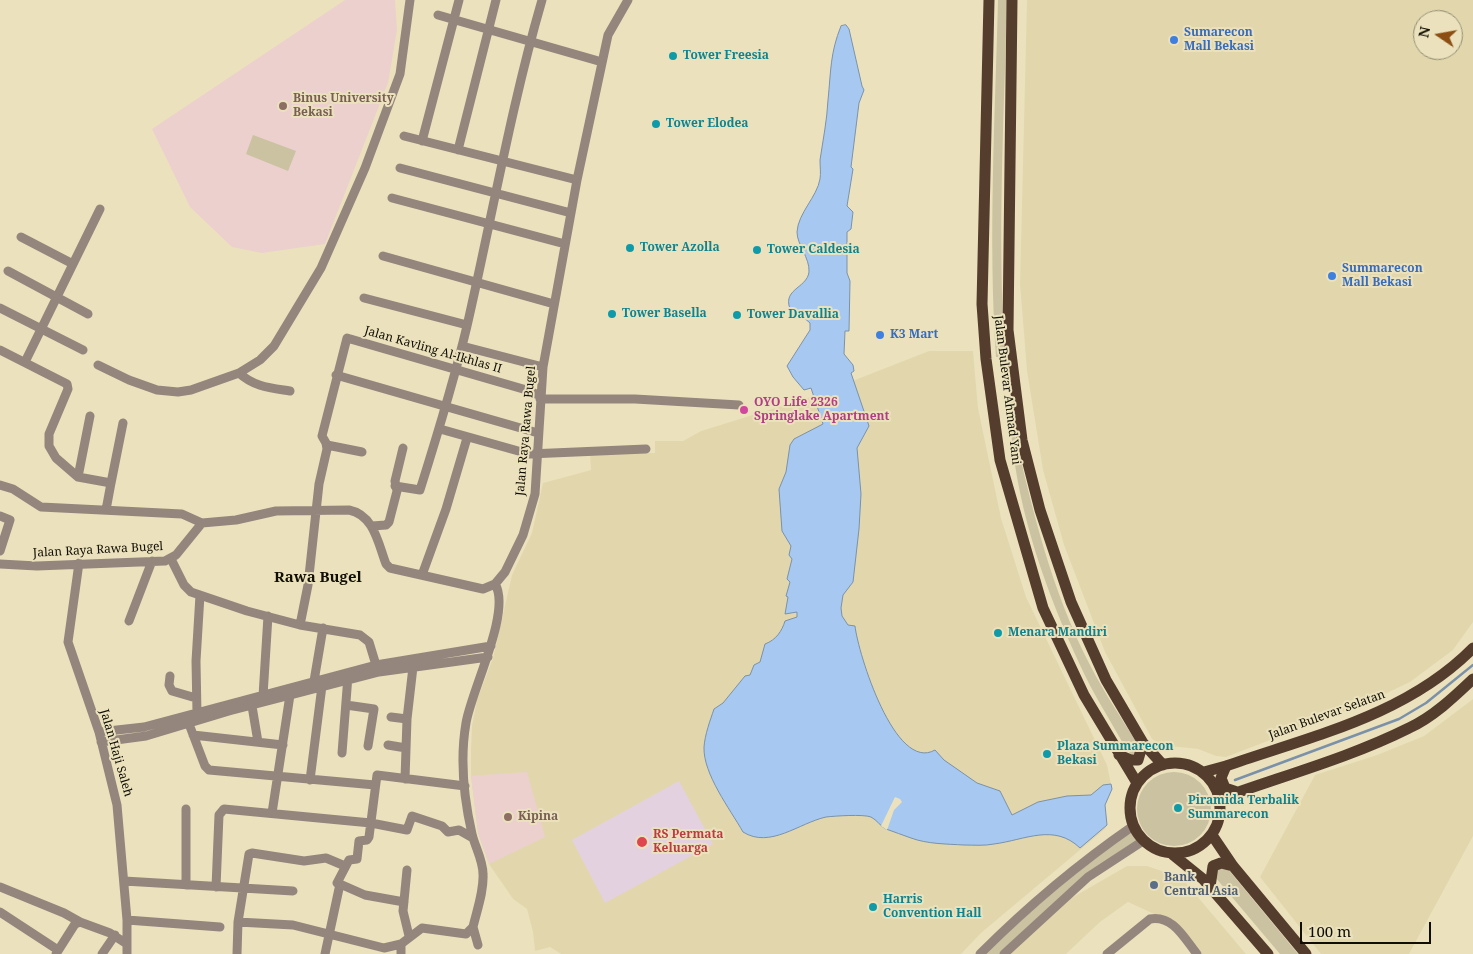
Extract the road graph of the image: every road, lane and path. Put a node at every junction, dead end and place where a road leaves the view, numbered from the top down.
1 (410, 0) edge
2 (459, 0) edge
3 (496, 0) edge
4 (542, 0) edge
5 (628, 0) edge
6 (989, 0) edge
7 (1012, 0) edge
8 (438, 15) dead end
9 (454, 20) junction
10 (488, 30) junction
11 (530, 42) junction
12 (602, 62) junction
13 (404, 136) dead end
14 (422, 141) junction
15 (458, 150) junction
16 (501, 162) junction
17 (400, 168) dead end
18 (577, 180) junction
19 (495, 194) junction
20 (392, 198) dead end
21 (100, 209) dead end
22 (571, 213) junction
23 (488, 225) junction
24 (21, 237) dead end
25 (565, 244) junction
26 (383, 256) dead end
27 (73, 264) junction
28 (8, 271) dead end
29 (476, 283) junction
30 (56, 297) junction
31 (364, 298) dead end
32 (554, 304) junction
33 (0, 308) edge
34 (88, 314) dead end
35 (467, 325) junction
36 (41, 328) junction
37 (462, 346) junction
38 (0, 350) edge
39 (83, 350) dead end
40 (25, 362) junction
41 (98, 365) dead end
42 (543, 367) junction
43 (456, 370) junction
44 (240, 373) junction
45 (336, 375) junction
46 (290, 391) dead end
47 (540, 398) junction
48 (739, 405) dead end
49 (446, 407) junction
50 (90, 416) dead end
51 (123, 423) dead end
52 (440, 429) junction
53 (538, 433) junction
54 (467, 438) junction
55 (328, 445) junction
56 (403, 448) dead end
57 (646, 449) dead end
58 (362, 452) dead end
59 (538, 453) junction
60 (78, 476) junction
61 (110, 483) junction
62 (0, 485) edge
63 (395, 486) junction
64 (106, 510) junction
65 (315, 510) junction
66 (0, 516) edge
67 (202, 523) junction
68 (372, 526) junction
69 (0, 551) edge
70 (171, 559) junction
71 (152, 562) junction
72 (79, 563) junction
73 (0, 564) edge
74 (422, 575) junction
75 (494, 584) junction
76 (200, 596) junction
77 (268, 616) junction
78 (129, 621) dead end
79 (300, 624) junction
80 (323, 628) junction
81 (491, 646) junction
82 (1473, 648) edge
83 (488, 657) junction
84 (376, 665) junction
85 (413, 667) junction
86 (170, 676) dead end
87 (348, 676) junction
88 (1473, 679) edge
89 (314, 681) junction
90 (322, 686) junction
91 (290, 695) junction
92 (263, 696) junction
93 (196, 698) junction
94 (346, 705) junction
95 (252, 706) junction
96 (227, 708) junction
97 (391, 718) dead end
98 (192, 719) junction
99 (407, 719) junction
100 (99, 732) junction
101 (193, 735) junction
102 (102, 742) junction
103 (258, 742) junction
104 (1143, 743) junction
105 (283, 744) junction
106 (388, 745) dead end
107 (368, 746) dead end
108 (406, 748) junction
109 (342, 753) dead end
110 (1119, 755) junction
111 (1164, 764) junction
112 (1226, 766) junction
113 (1204, 772) junction
114 (278, 777) junction
115 (405, 779) junction
116 (310, 780) junction
117 (1137, 783) junction
118 (376, 785) junction
119 (466, 786) junction
120 (1237, 792) junction
121 (1219, 799) junction
122 (186, 808) dead end
123 (272, 813) junction
124 (371, 823) junction
125 (1133, 826) junction
126 (1212, 834) junction
127 (473, 838) junction
128 (1143, 842) junction
129 (1172, 854) junction
130 (345, 866) junction
131 (1233, 866) junction
132 (407, 870) dead end
133 (124, 881) junction
134 (340, 884) junction
135 (186, 885) junction
136 (0, 887) edge
137 (216, 887) junction
138 (1210, 887) junction
139 (244, 889) junction
140 (293, 891) dead end
141 (404, 902) junction
142 (0, 912) edge
143 (127, 920) junction
144 (80, 922) junction
145 (238, 922) junction
146 (474, 926) junction
147 (220, 927) dead end
148 (329, 933) junction
149 (115, 935) junction
150 (409, 936) junction
151 (401, 944) junction
152 (478, 945) dead end
153 (127, 949) edge
154 (57, 952) edge
155 (102, 954) edge
156 (237, 954) edge
157 (325, 954) edge
158 (401, 954) edge
159 (980, 954) edge
160 (1004, 954) edge
161 (1107, 954) edge
162 (1197, 954) edge
163 (1268, 954) edge
164 (1306, 954) edge

1 - 44 street
2 - 9 street
3 - 10 street
4 - 11 street
5 - 12 street, Jalan Raya Rawa Bugel
6 - 110 main road, Jalan Bulevar Ahmad Yani
7 - 104 main road, Jalan Bulevar Ahmad Yani
8 - 9 street
9 - 10 street
9 - 14 street
10 - 11 street
10 - 15 street
11 - 12 street
11 - 16 street
12 - 18 street, Jalan Raya Rawa Bugel
13 - 14 street
14 - 15 street
15 - 16 street
16 - 18 street
16 - 19 street
17 - 19 street
18 - 22 street, Jalan Raya Rawa Bugel
19 - 22 street
19 - 23 street
20 - 23 street
21 - 27 street
22 - 25 street, Jalan Raya Rawa Bugel
23 - 25 street
23 - 29 street
24 - 27 street
25 - 32 street, Jalan Raya Rawa Bugel
26 - 29 street
27 - 30 street
28 - 30 street
29 - 32 street
29 - 35 street
30 - 34 street
30 - 36 street
31 - 35 street
32 - 42 street, Jalan Raya Rawa Bugel
33 - 36 street
35 - 37 street
36 - 39 street
36 - 40 street
37 - 42 street
37 - 43 street
38 - 40 street
40 - 60 street
41 - 44 street
42 - 47 street, Jalan Raya Rawa Bugel
43 - 45 street, Jalan Kavling Al-Ikhlas II
43 - 47 street, Jalan Kavling Al-Ikhlas II
43 - 49 street
44 - 46 street
45 - 49 street
45 - 55 street, Jalan Kavling Al-Ikhlas II
47 - 48 street
47 - 53 street, Jalan Raya Rawa Bugel
49 - 52 street
49 - 53 street
50 - 60 street
51 - 61 street
52 - 54 street
52 - 63 street
53 - 59 street, Jalan Raya Rawa Bugel
54 - 59 street
54 - 74 street
55 - 58 street
55 - 65 street, Jalan Kavling Al-Ikhlas II
56 - 63 street
57 - 59 street
59 - 75 street, Jalan Raya Rawa Bugel
60 - 61 street
61 - 64 street
62 - 64 street
63 - 68 street
64 - 67 street
65 - 67 street
65 - 68 street
65 - 79 street, Jalan Kavling Al-Ikhlas II
66 - 69 street
67 - 70 street, Jalan Raya Rawa Bugel
68 - 74 street
70 - 71 street, Jalan Raya Rawa Bugel
70 - 76 street
71 - 72 street, Jalan Raya Rawa Bugel
71 - 78 street
72 - 73 street, Jalan Raya Rawa Bugel
72 - 100 street, Jalan Haji Saleh
74 - 75 street
75 - 81 street
76 - 77 street
76 - 93 street
77 - 79 street
77 - 92 street
79 - 80 street
80 - 84 street
80 - 89 street
81 - 83 street
81 - 84 street
82 - 112 main road, Jalan Bulevar Selatan
83 - 85 street
83 - 119 street
84 - 87 street
85 - 87 street
85 - 99 street
86 - 93 street
87 - 89 street
87 - 90 street
87 - 94 street
88 - 120 main road
89 - 92 street
90 - 91 street
90 - 116 street
91 - 95 street
91 - 105 street
92 - 96 street
93 - 98 street
94 - 107 street
94 - 109 street
95 - 96 street
95 - 103 street
96 - 98 street
97 - 99 street
98 - 100 street
98 - 101 street
98 - 102 street
99 - 108 street
100 - 102 street, Jalan Haji Saleh
101 - 103 street
101 - 114 street
102 - 133 street, Jalan Haji Saleh
103 - 105 street
104 - 110 main road
104 - 111 main road, Jalan Bulevar Ahmad Yani
105 - 114 street
106 - 108 street
108 - 115 street
110 - 117 main road, Jalan Bulevar Ahmad Yani
111 - 113 main road
111 - 117 main road
112 - 113 main road, Jalan Bulevar Selatan
112 - 120 main road
113 - 121 main road
114 - 116 street
114 - 123 street
115 - 118 street
115 - 119 street
116 - 118 street
117 - 125 main road
118 - 124 street
119 - 127 street
120 - 121 main road
121 - 126 main road
122 - 135 street
123 - 124 street
123 - 137 street
124 - 127 street
124 - 130 street
125 - 128 main road
125 - 159 street
126 - 129 main road
126 - 131 main road
127 - 146 street
128 - 129 main road
128 - 160 street
129 - 138 main road
130 - 134 street
130 - 139 street
131 - 138 main road
131 - 164 main road
132 - 141 street
133 - 135 street
133 - 143 street, Jalan Haji Saleh
134 - 141 street
134 - 148 street
135 - 137 street
136 - 144 street
137 - 139 street
138 - 163 main road
139 - 140 street
139 - 145 street
141 - 150 street
142 - 154 street
143 - 147 street
143 - 153 street, Jalan Haji Saleh
144 - 149 street
144 - 154 street
145 - 148 street
145 - 156 street
146 - 150 street
146 - 152 street
148 - 151 street
148 - 157 street
149 - 153 street
149 - 155 street
150 - 151 street
151 - 158 street
161 - 162 street

